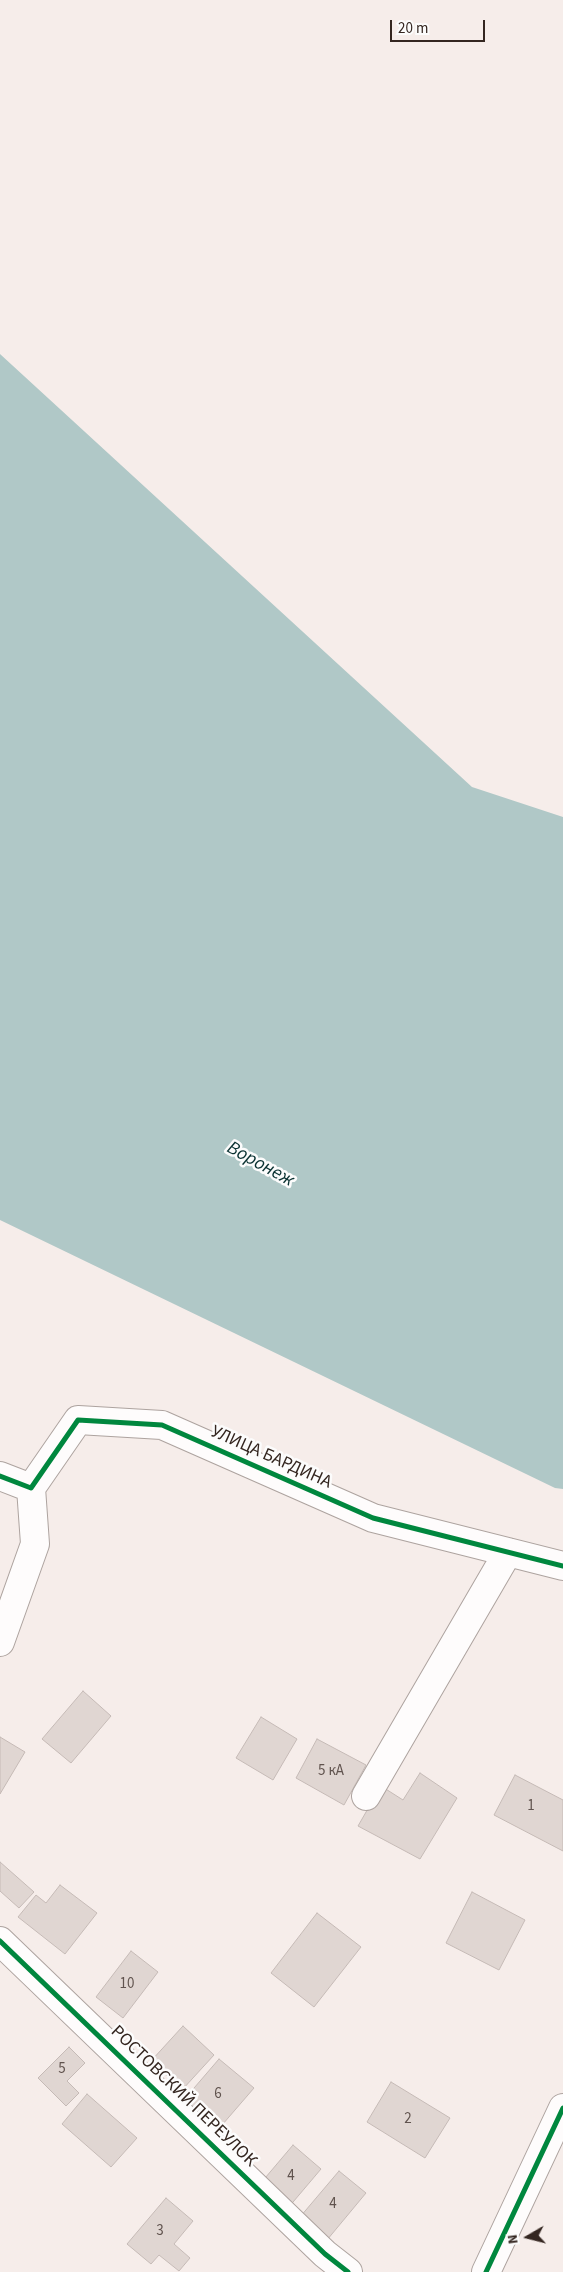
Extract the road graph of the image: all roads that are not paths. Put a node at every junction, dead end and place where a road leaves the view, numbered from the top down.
1 (0, 1476) edge
2 (31, 1488) junction
3 (508, 1552) junction
4 (563, 1566) edge
5 (0, 1642) edge
6 (366, 1796) dead end
7 (0, 1941) edge
8 (563, 2108) edge
9 (348, 2272) edge
10 (486, 2272) edge

1 - 2 street
2 - 3 street, УЛИЦА БАРДИНА
2 - 5 street
3 - 4 street, УЛИЦА БАРДИНА
3 - 6 street
7 - 9 street, РОСТОВСКИЙ ПЕРЕУЛОК
8 - 10 street

